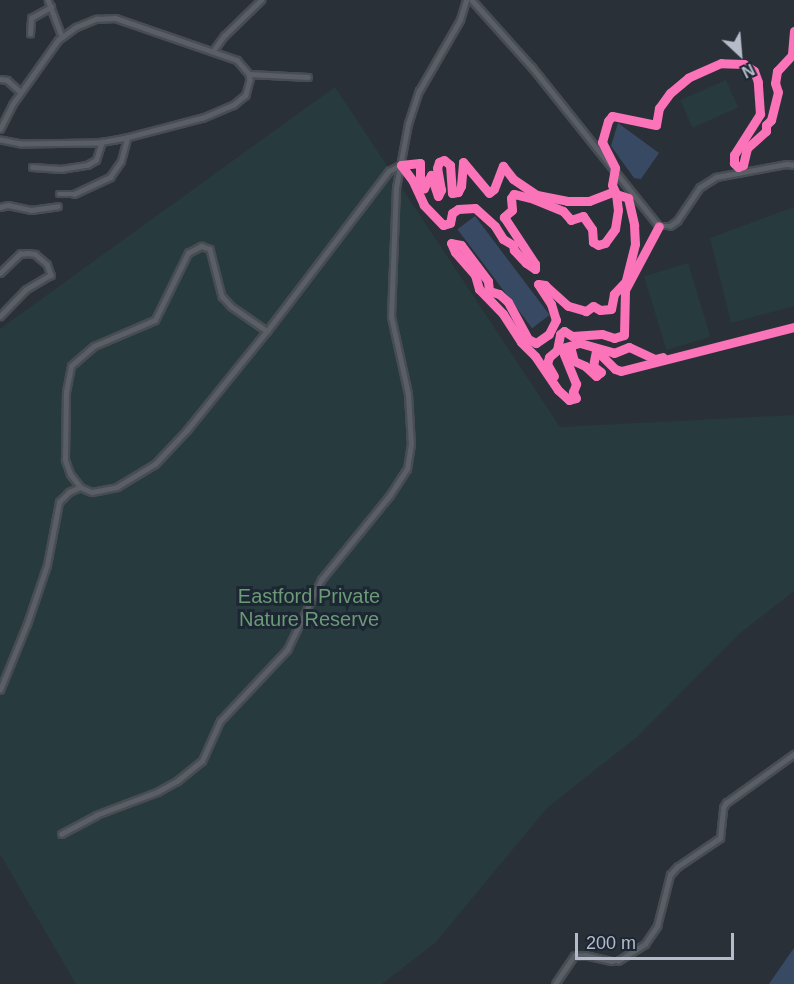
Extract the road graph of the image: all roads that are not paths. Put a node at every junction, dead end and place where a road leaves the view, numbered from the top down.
1 (48, 0) edge
2 (261, 0) edge
3 (466, 0) edge
4 (472, 0) edge
5 (51, 6) junction
6 (30, 34) dead end
7 (62, 36) junction
8 (213, 51) junction
9 (249, 74) junction
10 (308, 77) dead end
11 (0, 79) edge
12 (21, 92) junction
13 (0, 129) edge
14 (127, 138) junction
15 (0, 140) edge
16 (102, 142) junction
17 (401, 165) junction
18 (794, 165) edge
19 (32, 167) dead end
20 (58, 194) dead end
21 (58, 206) dead end
22 (0, 207) edge
23 (0, 273) edge
24 (0, 317) edge
25 (267, 331) junction
26 (80, 487) junction
27 (0, 690) edge
28 (794, 754) edge
29 (62, 834) dead end
30 (555, 984) edge

1 - 5 street
2 - 8 street
3 - 17 street
4 - 18 street
5 - 6 street
5 - 7 street
7 - 8 street
7 - 12 street
8 - 9 street
9 - 10 street
9 - 14 street
11 - 12 street
12 - 13 street
14 - 16 street
14 - 20 street
15 - 16 street
16 - 19 street
17 - 25 street
17 - 29 street
21 - 22 street
23 - 24 street
25 - 26 street
25 - 26 street
26 - 27 street
28 - 30 street

